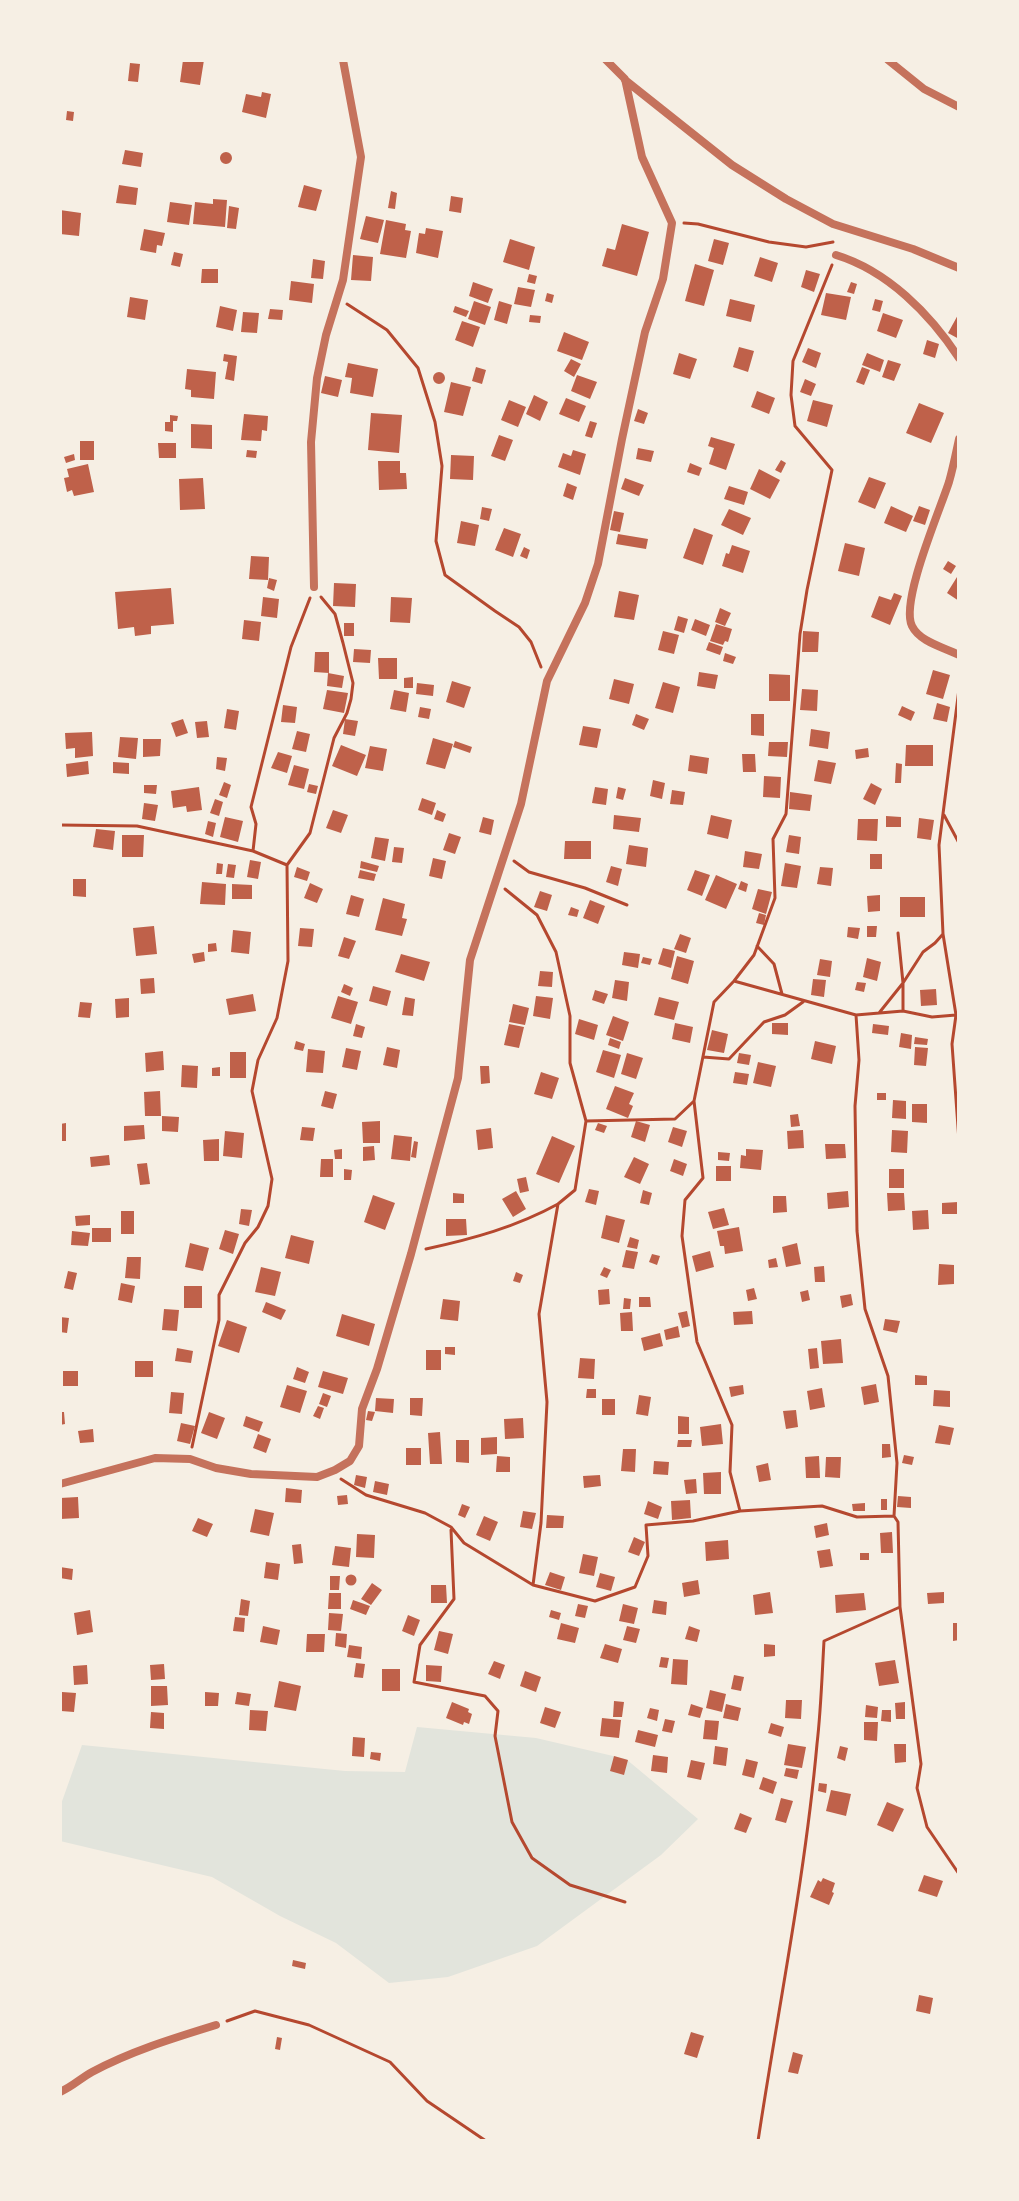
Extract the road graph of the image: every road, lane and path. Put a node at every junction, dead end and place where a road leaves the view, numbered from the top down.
1 (343, 60) edge
2 (606, 60) edge
3 (888, 60) edge
4 (625, 79) junction
5 (959, 107) edge
6 (672, 223) junction
7 (833, 224) junction
8 (836, 255) joint
9 (959, 268) edge
10 (337, 298) junction
11 (959, 358) edge
12 (959, 439) edge
13 (314, 587) junction
14 (959, 655) edge
15 (547, 681) junction
16 (959, 689) edge
17 (943, 813) junction
18 (60, 825) edge
19 (959, 843) edge
20 (253, 851) junction
21 (504, 855) junction
22 (287, 865) junction
23 (496, 882) junction
24 (627, 905) dead end
25 (898, 933) dead end
26 (943, 934) junction
27 (757, 946) junction
28 (734, 981) junction
29 (903, 983) junction
30 (783, 995) junction
31 (804, 1001) junction
32 (903, 1011) junction
33 (879, 1013) junction
34 (856, 1015) junction
35 (956, 1015) junction
36 (703, 1057) junction
37 (694, 1101) junction
38 (586, 1121) junction
39 (959, 1141) edge
40 (558, 1204) junction
41 (411, 1254) junction
42 (190, 1459) junction
43 (335, 1470) junction
44 (60, 1484) edge
45 (740, 1511) junction
46 (894, 1516) junction
47 (451, 1527) junction
48 (533, 1585) junction
49 (900, 1607) junction
50 (959, 1874) edge
51 (625, 1902) dead end
52 (216, 2025) joint
53 (60, 2092) edge
54 (486, 2141) edge
55 (758, 2141) edge

1 - 10 street
2 - 4 street
3 - 5 street
4 - 6 street
4 - 7 street
6 - 7 path
6 - 15 street
7 - 9 street
8 - 11 street
8 - 27 path
10 - 13 street
10 - 15 path
12 - 14 street
13 - 20 path
13 - 22 path
15 - 21 street
16 - 17 path
17 - 19 path
17 - 26 path
18 - 20 path
20 - 22 path
21 - 23 street
21 - 24 path
22 - 42 path
23 - 38 path
23 - 41 street
25 - 29 path
26 - 29 path
26 - 35 path
27 - 28 path
27 - 30 path
28 - 30 path
28 - 36 path
29 - 32 path
29 - 33 path
30 - 31 path
31 - 34 path
31 - 36 path
32 - 33 path
32 - 35 path
33 - 34 path
34 - 46 path
35 - 39 path
36 - 37 path
37 - 38 path
37 - 45 path
38 - 40 path
40 - 41 path
40 - 48 path
41 - 43 street
42 - 43 street
42 - 44 street
43 - 47 path
45 - 46 path
45 - 48 path
46 - 49 path
47 - 48 path
47 - 51 path
49 - 50 path
49 - 55 path
52 - 53 street
52 - 54 path

